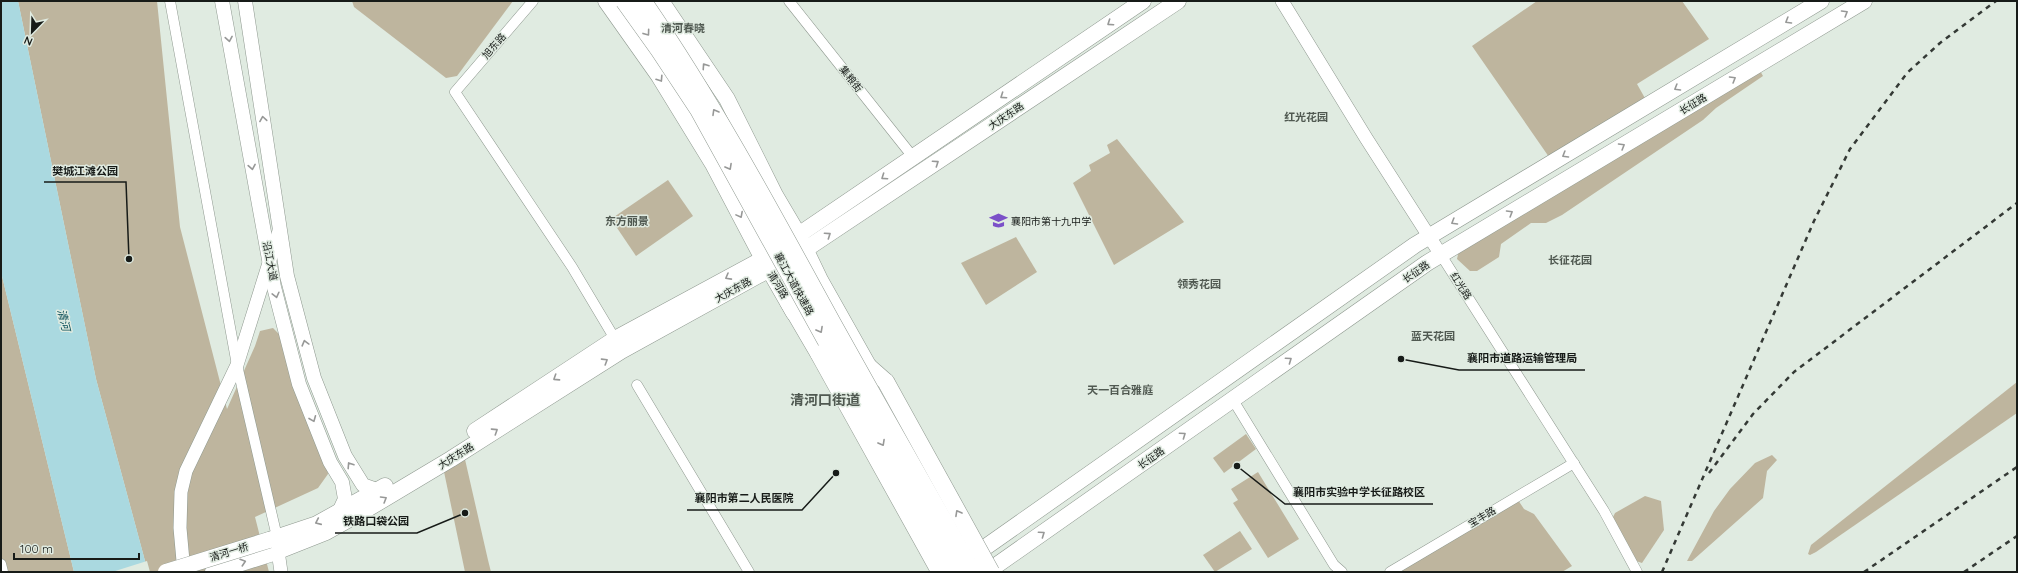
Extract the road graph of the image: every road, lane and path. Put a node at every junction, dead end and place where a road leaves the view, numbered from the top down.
1 (170, 1) edge
2 (222, 1) edge
3 (245, 1) edge
4 (533, 1) edge
5 (606, 1) edge
6 (624, 1) edge
7 (643, 1) edge
8 (661, 1) edge
9 (789, 1) edge
10 (1143, 1) edge
11 (1178, 1) edge
12 (1282, 1) edge
13 (1822, 1) edge
14 (1864, 1) edge
15 (733, 112) junction
16 (694, 134) junction
17 (913, 157) junction
18 (279, 231) junction
19 (798, 234) junction
20 (1429, 237) junction
21 (806, 250) junction
22 (1441, 255) junction
23 (270, 262) junction
24 (766, 264) junction
25 (788, 301) junction
26 (616, 339) junction
27 (237, 364) junction
28 (869, 367) junction
29 (637, 385) dead end
30 (1232, 400) junction
31 (1574, 463) junction
32 (377, 490) junction
33 (339, 512) junction
34 (949, 525) junction
35 (991, 543) junction
36 (274, 545) junction
37 (930, 546) junction
38 (1020, 550) junction
39 (1, 564) edge
40 (972, 565) edge
41 (1336, 570) edge
42 (2, 572) edge
43 (166, 572) edge
44 (184, 572) edge
45 (214, 572) edge
46 (281, 572) edge
47 (749, 572) edge
48 (929, 572) edge
49 (940, 572) edge
50 (945, 572) edge
51 (950, 572) edge
52 (956, 572) edge
53 (980, 572) edge
54 (987, 572) edge
55 (991, 572) edge
56 (1009, 572) edge
57 (1390, 572) edge
58 (1637, 572) edge

1 - 27 street
2 -> 23 main road, 沿江大道
18 -> 3 main road, 沿江大道
4 - 26 street, 旭东路
5 -> 16 main road, 清河路
6 -> 52 highway, 襄江大道快速路, bridge
40 -> 7 highway, 襄江大道快速路, bridge
15 -> 8 main road
9 - 17 street, 集粮街
10 -> 17 main road, 大庆东路
21 -> 11 main road, 大庆东路
12 - 20 street, 红光路
13 -> 20 main road
22 -> 14 main road, 长征路
15 - 16 main road
15 - 19 main road
16 -> 24 main road, 清河路
17 -> 19 main road, 大庆东路
18 - 23 street
32 -> 18 main road, 沿江大道
19 - 21 main road
19 - 24 main road, 大庆东路
20 - 22 street, 红光路
20 - 35 main road
21 - 24 main road, 大庆东路
21 - 28 main road
30 -> 22 main road, 长征路
22 - 31 street, 红光路
23 - 27 street
23 -> 33 main road, 沿江大道
24 - 25 main road, 清河路
24 -> 26 main road, 大庆东路
36 -> 24 main road, 大庆东路
25 - 37 main road, 清河路
25 - 49 highway, bridge
26 -> 32 main road, 大庆东路
27 - 36 street
27 - 44 street
28 - 34 main road
55 -> 28 highway, bridge
29 - 47 street
38 -> 30 main road, 长征路
30 - 41 street
31 - 57 street, 宝丰路
31 - 58 street, 红光路
32 - 33 main road, 大庆东路
33 -> 36 main road, 大庆东路
34 - 35 main road
34 - 40 main road
35 - 40 main road
36 - 43 main road, 清河一桥, bridge
45 -> 36 main road, 清河一桥
36 - 46 street
37 - 48 main road
37 - 50 main road, 清河路
38 - 54 main road, 长征路
38 - 56 main road
39 - 42 street
40 - 51 main road
40 - 53 main road

